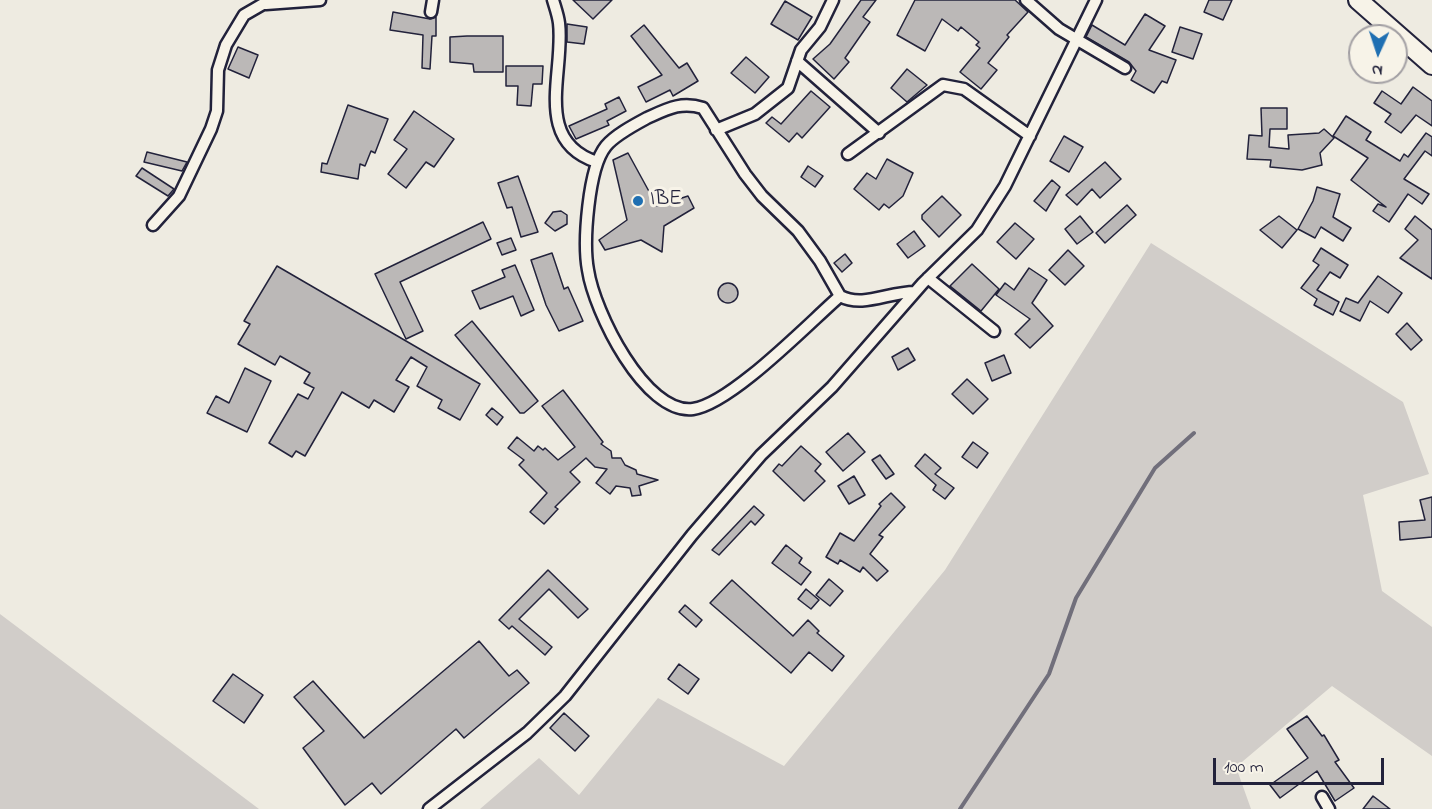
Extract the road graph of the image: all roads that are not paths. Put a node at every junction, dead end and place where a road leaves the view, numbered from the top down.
1 (320, 0) edge
2 (433, 0) edge
3 (554, 0) edge
4 (833, 0) edge
5 (1026, 0) edge
6 (1096, 0) edge
7 (1358, 0) edge
8 (268, 2) edge
9 (431, 12) dead end
10 (1075, 39) junction
11 (797, 61) junction
12 (1432, 64) edge
13 (1125, 68) dead end
14 (716, 130) junction
15 (879, 133) junction
16 (1030, 136) junction
17 (848, 154) dead end
18 (597, 162) junction
19 (153, 225) dead end
20 (928, 278) junction
21 (915, 292) junction
22 (840, 296) junction
23 (994, 331) dead end
24 (1322, 797) dead end
25 (429, 809) edge
26 (1329, 809) edge

1 - 8 street
2 - 9 street
3 - 18 street
4 - 11 street
5 - 10 street
6 - 10 street
7 - 12 highway
8 - 19 street
10 - 13 street
10 - 16 street
11 - 14 street
11 - 15 street
14 - 18 street
14 - 22 street
15 - 16 street
15 - 17 street
16 - 20 street
18 - 22 street
20 - 21 street
20 - 23 street
21 - 22 street
21 - 25 street
24 - 26 street

